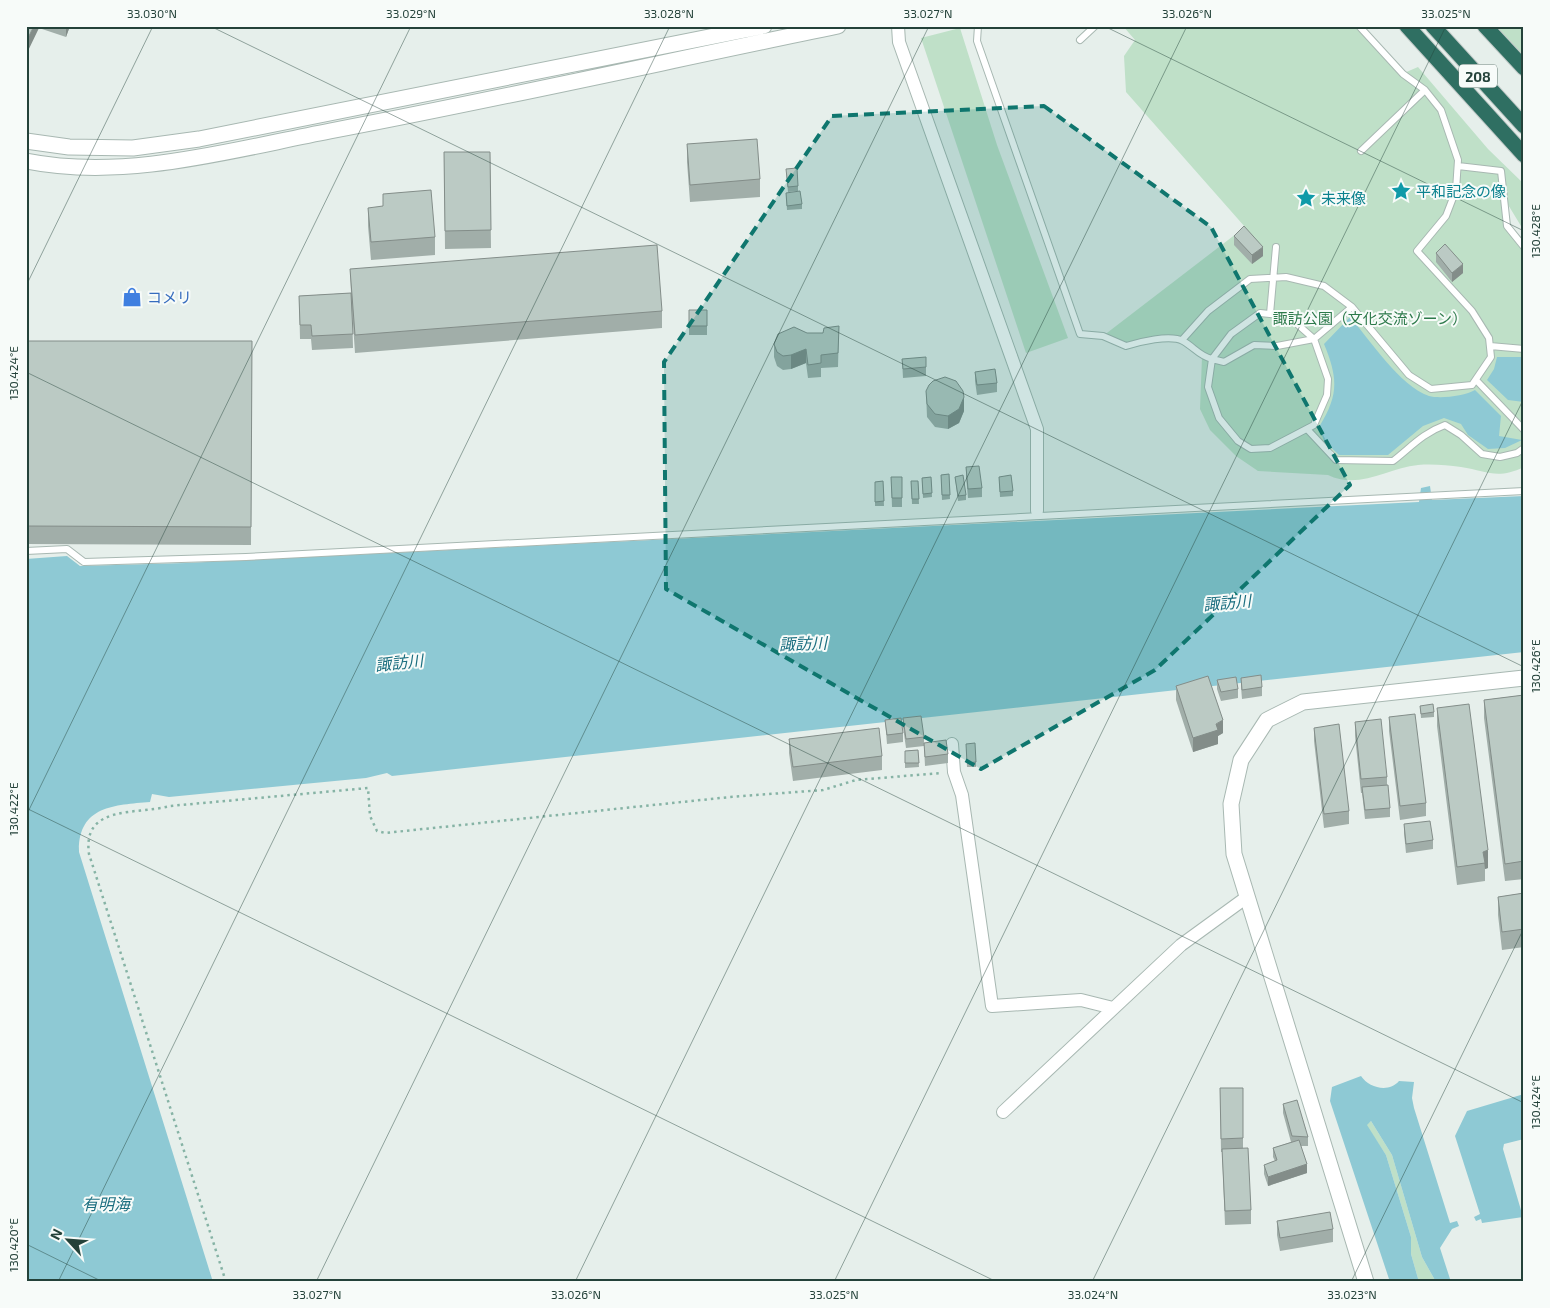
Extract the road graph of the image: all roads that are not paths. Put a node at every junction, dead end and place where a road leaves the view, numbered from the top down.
1 (764, 26) edge
2 (838, 26) edge
3 (898, 26) edge
4 (978, 26) edge
5 (1095, 26) edge
6 (1359, 26) edge
7 (1406, 26) edge
8 (1433, 26) edge
9 (1485, 26) edge
10 (1080, 40) dead end
11 (1524, 68) edge
12 (1425, 90) junction
13 (1524, 126) edge
14 (26, 141) edge
15 (1361, 151) dead end
16 (1524, 155) edge
17 (26, 161) edge
18 (1458, 166) junction
19 (1276, 247) dead end
20 (1524, 247) edge
21 (1272, 278) junction
22 (1352, 307) junction
23 (1270, 314) junction
24 (1314, 339) junction
25 (1182, 340) junction
26 (1490, 346) junction
27 (1524, 349) edge
28 (1212, 359) junction
29 (1476, 380) junction
30 (1307, 429) junction
31 (1524, 430) edge
32 (1524, 448) edge
33 (1524, 491) edge
34 (1037, 511) dead end
35 (26, 551) edge
36 (1524, 678) edge
37 (952, 744) dead end
38 (1247, 897) junction
39 (1113, 1008) junction
40 (1003, 1112) dead end
41 (1366, 1282) edge

1 - 14 street
2 - 17 street
3 - 34 street
4 - 25 lane
5 - 10 lane
6 - 12 lane
7 - 16 highway
8 - 13 highway, 208
9 - 11 highway
12 - 15 lane
12 - 18 lane
18 - 20 lane
18 - 26 lane
19 - 21 lane
21 - 22 lane
21 - 23 lane
21 - 25 lane
22 - 24 lane
22 - 29 lane
23 - 24 lane
23 - 28 lane
24 - 28 lane
24 - 30 lane
25 - 28 lane
26 - 27 lane
26 - 29 lane
28 - 30 lane
29 - 31 lane
30 - 32 lane
33 - 35 lane
36 - 38 street
37 - 39 street
38 - 39 street
38 - 41 street
39 - 40 street

